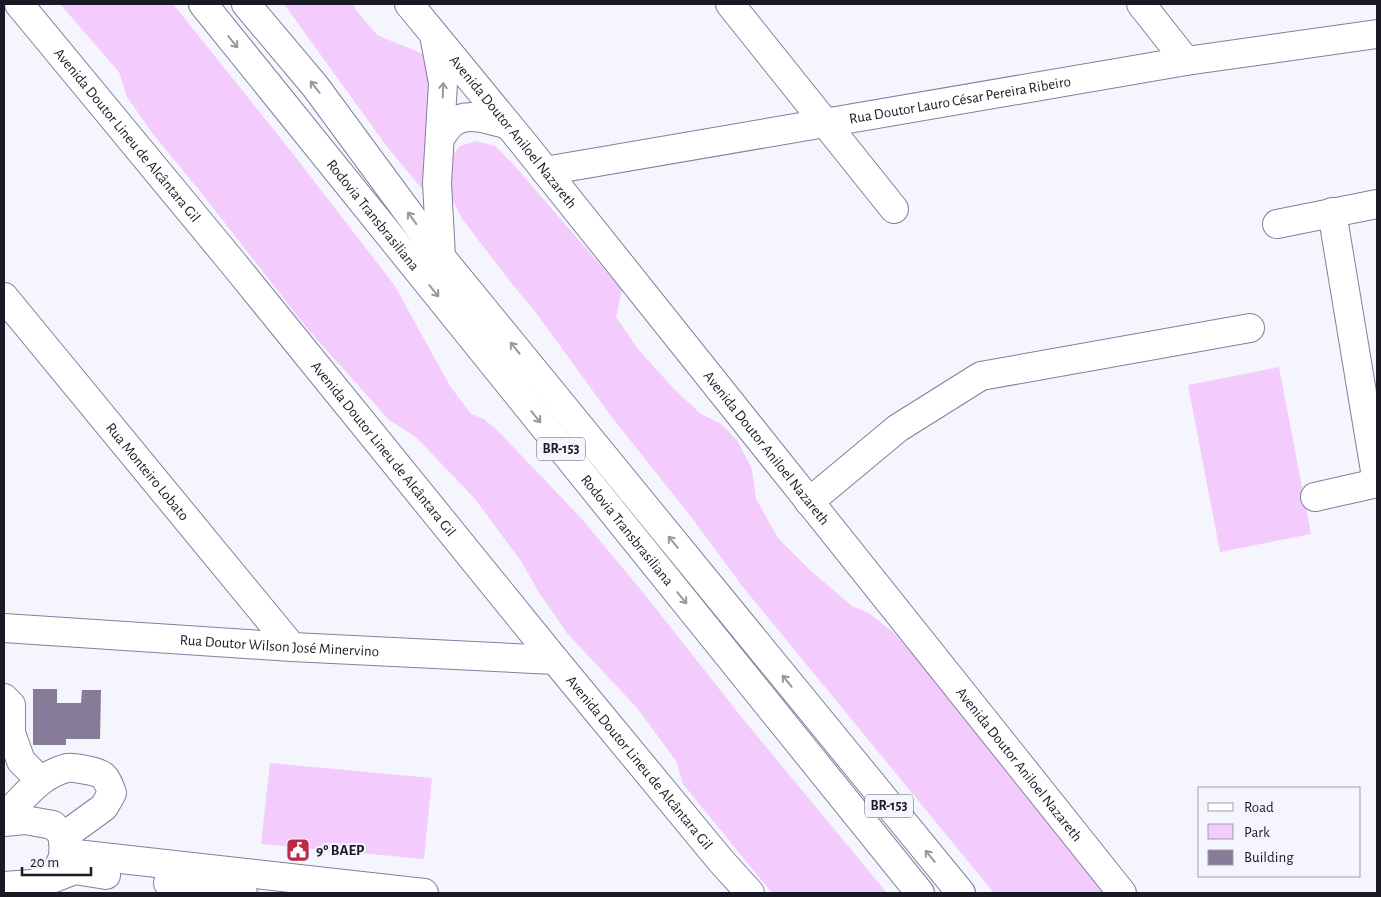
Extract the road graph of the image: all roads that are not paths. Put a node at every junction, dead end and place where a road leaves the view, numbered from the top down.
1 (19, 4) edge
2 (203, 4) edge
3 (246, 4) edge
4 (409, 4) edge
5 (730, 4) edge
6 (1141, 4) edge
7 (1377, 34) edge
8 (434, 35) junction
9 (1186, 61) junction
10 (826, 123) junction
11 (508, 125) junction
12 (440, 138) junction
13 (545, 171) junction
14 (1377, 204) edge
15 (894, 210) dead end
16 (1332, 212) junction
17 (1277, 224) dead end
18 (441, 257) junction
19 (4, 297) edge
20 (1250, 328) dead end
21 (1366, 341) edge
22 (1315, 497) dead end
23 (809, 502) junction
24 (4, 628) edge
25 (292, 647) junction
26 (555, 660) junction
27 (4, 698) edge
28 (40, 780) junction
29 (4, 816) edge
30 (4, 822) edge
31 (64, 839) junction
32 (54, 878) junction
33 (4, 886) edge
34 (243, 893) edge
35 (424, 893) edge
36 (750, 893) edge
37 (920, 893) edge
38 (960, 893) edge
39 (1122, 893) edge

1 - 26 main road, Avenida Doutor Lineu de Alcântara Gil
2 -> 37 main road, Rodovia Transbrasiliana / BR-153
18 -> 3 main road, Rodovia Transbrasiliana / BR-153
4 - 8 main road, Avenida Doutor Aniloel Nazareth
5 - 10 main road
6 - 9 main road
7 - 9 main road, Rua Doutor Lauro César Pereira Ribeiro
8 - 11 main road, Avenida Doutor Aniloel Nazareth
12 -> 8 main road
9 - 10 main road, Rua Doutor Lauro César Pereira Ribeiro
10 - 13 main road, Rua Doutor Lauro César Pereira Ribeiro
10 - 15 main road
11 - 12 main road
11 - 13 main road, Avenida Doutor Aniloel Nazareth
12 - 18 main road
13 - 23 main road, Avenida Doutor Aniloel Nazareth
14 - 16 main road
16 - 17 main road
16 - 21 main road
38 -> 18 main road, Rodovia Transbrasiliana / BR-153
19 - 25 main road, Rua Monteiro Lobato
20 - 23 main road
21 - 22 main road
23 - 39 main road, Avenida Doutor Aniloel Nazareth
24 - 25 main road, Rua Doutor Wilson José Minervino
25 - 26 main road, Rua Doutor Wilson José Minervino
26 - 36 main road, Avenida Doutor Lineu de Alcântara Gil
27 - 28 main road
28 - 29 main road
28 - 31 main road
30 - 31 main road
31 - 32 main road
31 - 35 main road
32 - 33 main road
32 - 34 main road

